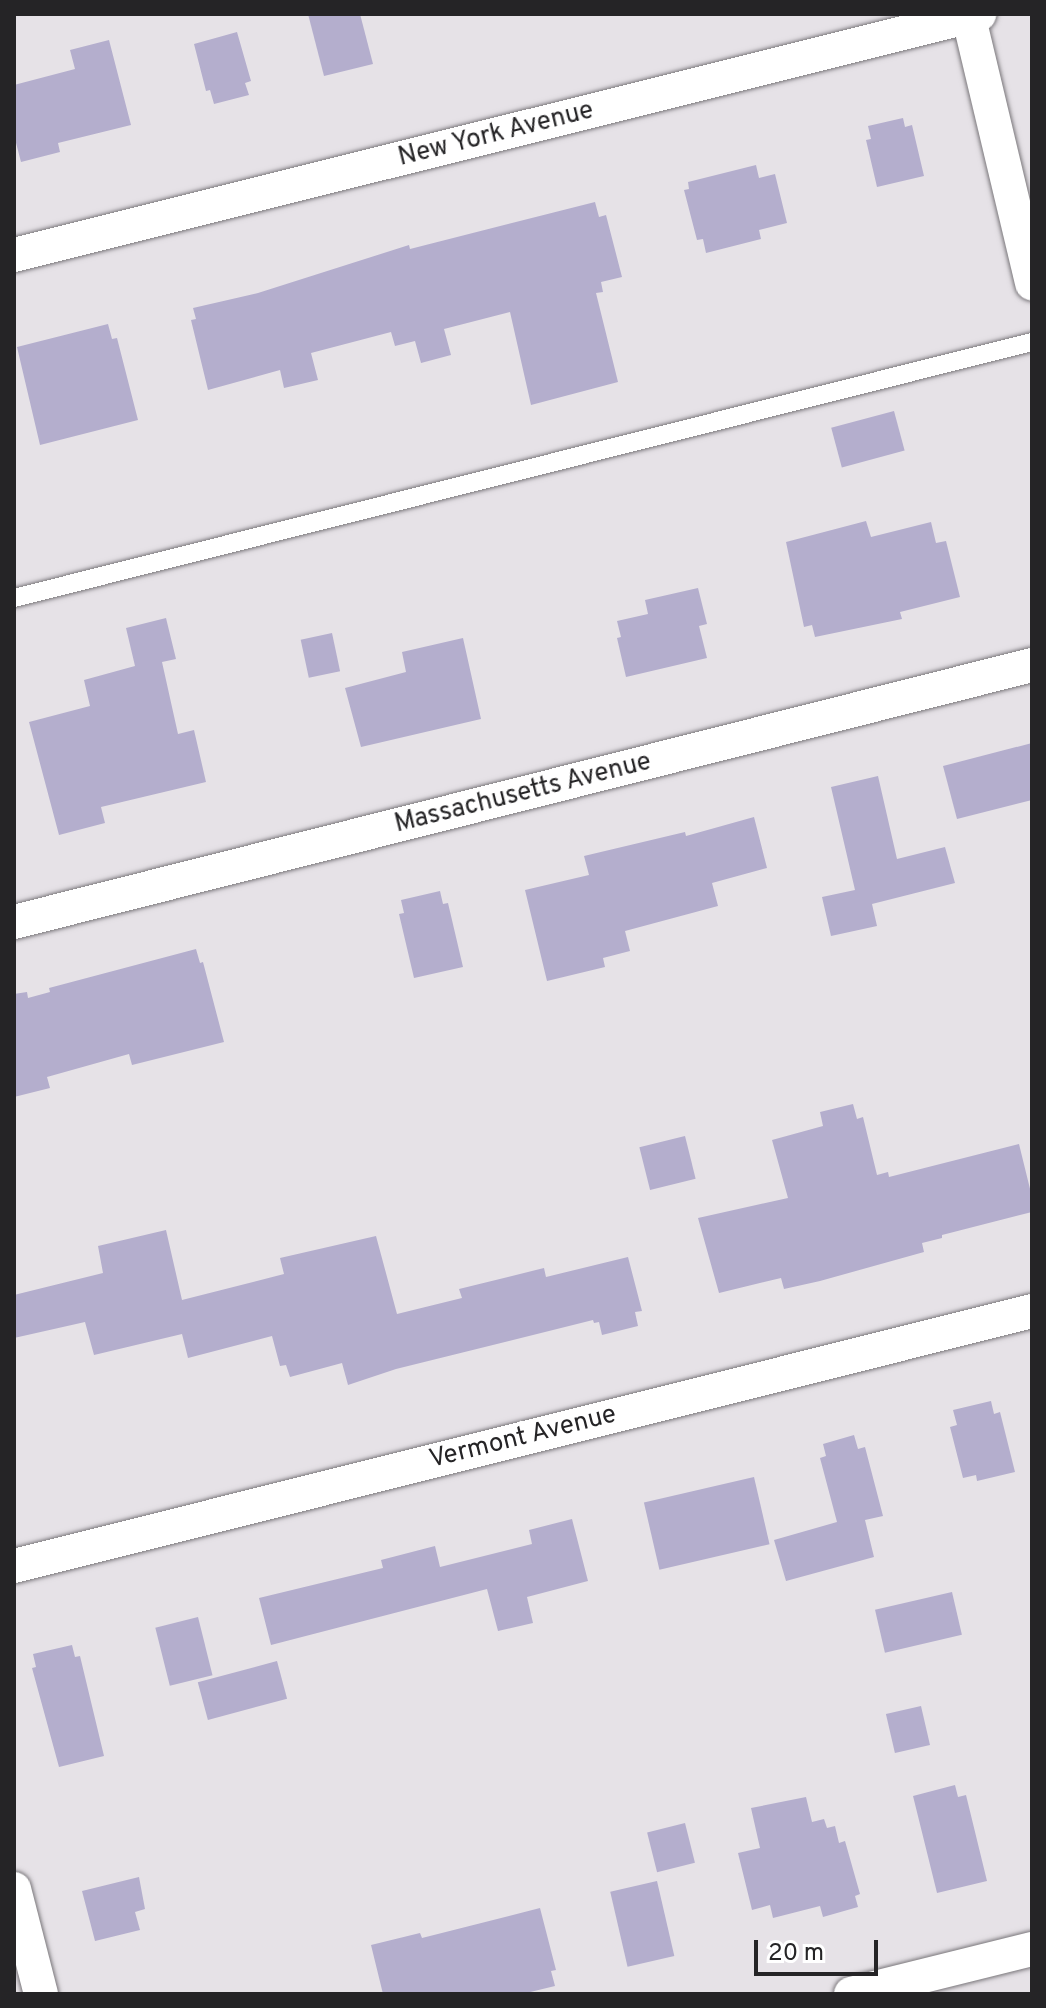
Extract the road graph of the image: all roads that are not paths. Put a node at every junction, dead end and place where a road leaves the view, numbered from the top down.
1 (971, 15) edge
2 (14, 255) edge
3 (1032, 283) edge
4 (1032, 342) edge
5 (14, 598) edge
6 (1032, 665) edge
7 (14, 922) edge
8 (1032, 1311) edge
9 (14, 1566) edge
10 (15, 1897) edge
11 (1032, 1949) edge
12 (41, 1994) edge
13 (851, 1994) edge

1 - 2 street, New York Avenue
1 - 3 street
4 - 5 lane
6 - 7 street, Massachusetts Avenue
8 - 9 street, Vermont Avenue
10 - 12 street
11 - 13 street

